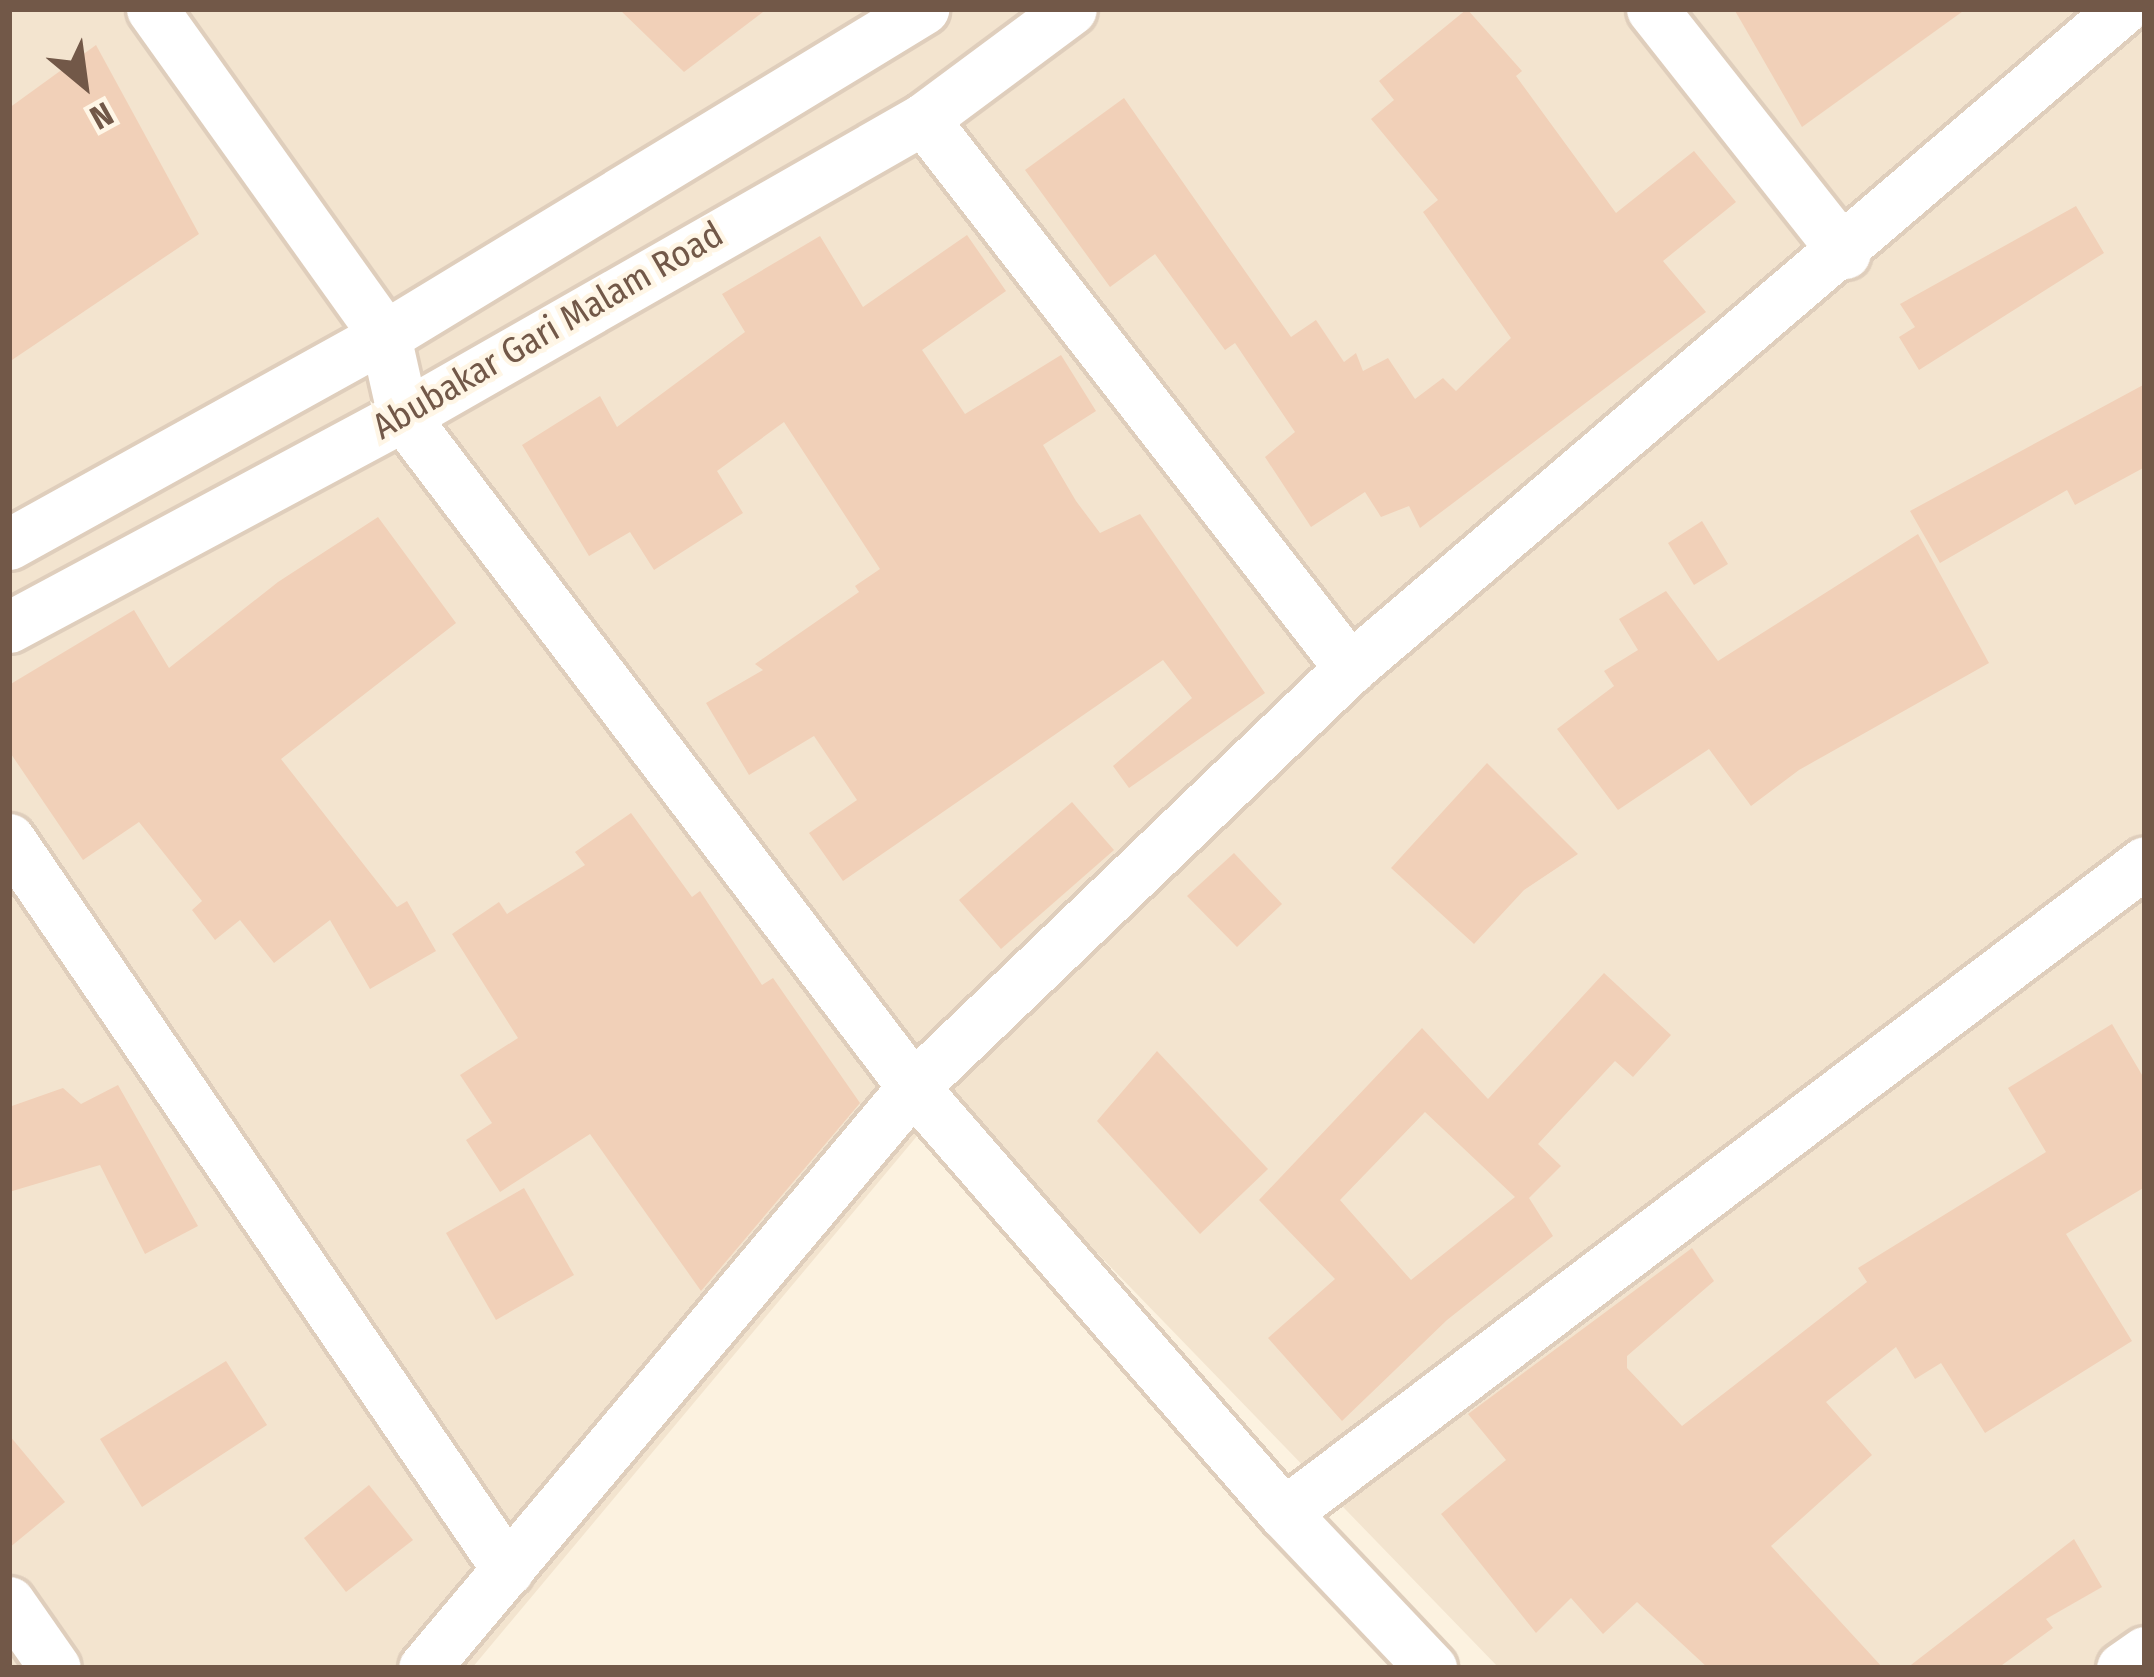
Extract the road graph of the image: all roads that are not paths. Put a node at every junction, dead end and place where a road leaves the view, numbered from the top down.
1 (152, 9) edge
2 (923, 9) edge
3 (1071, 9) edge
4 (1652, 9) edge
5 (2122, 9) edge
6 (923, 118) junction
7 (1845, 253) junction
8 (385, 336) junction
9 (403, 416) junction
10 (9, 544) edge
11 (9, 627) edge
12 (1349, 668) junction
13 (9, 839) edge
14 (2145, 862) edge
15 (914, 1087) junction
16 (1283, 1513) junction
17 (508, 1570) junction
18 (9, 1602) edge
19 (2145, 1652) edge
20 (55, 1668) edge
21 (424, 1668) edge
22 (1432, 1668) edge
23 (2122, 1668) edge

1 - 8 street
2 - 8 street
3 - 6 street, Abubakar Gari Malam Road
4 - 7 street
5 - 7 street
6 - 9 street, Abubakar Gari Malam Road
6 - 12 street
7 - 12 street
8 - 9 street
8 - 10 street
9 - 11 street, Abubakar Gari Malam Road
9 - 15 street
12 - 15 street
13 - 17 street
14 - 16 street
15 - 16 street
15 - 17 street
16 - 22 street
17 - 21 street
18 - 20 street
19 - 23 street

